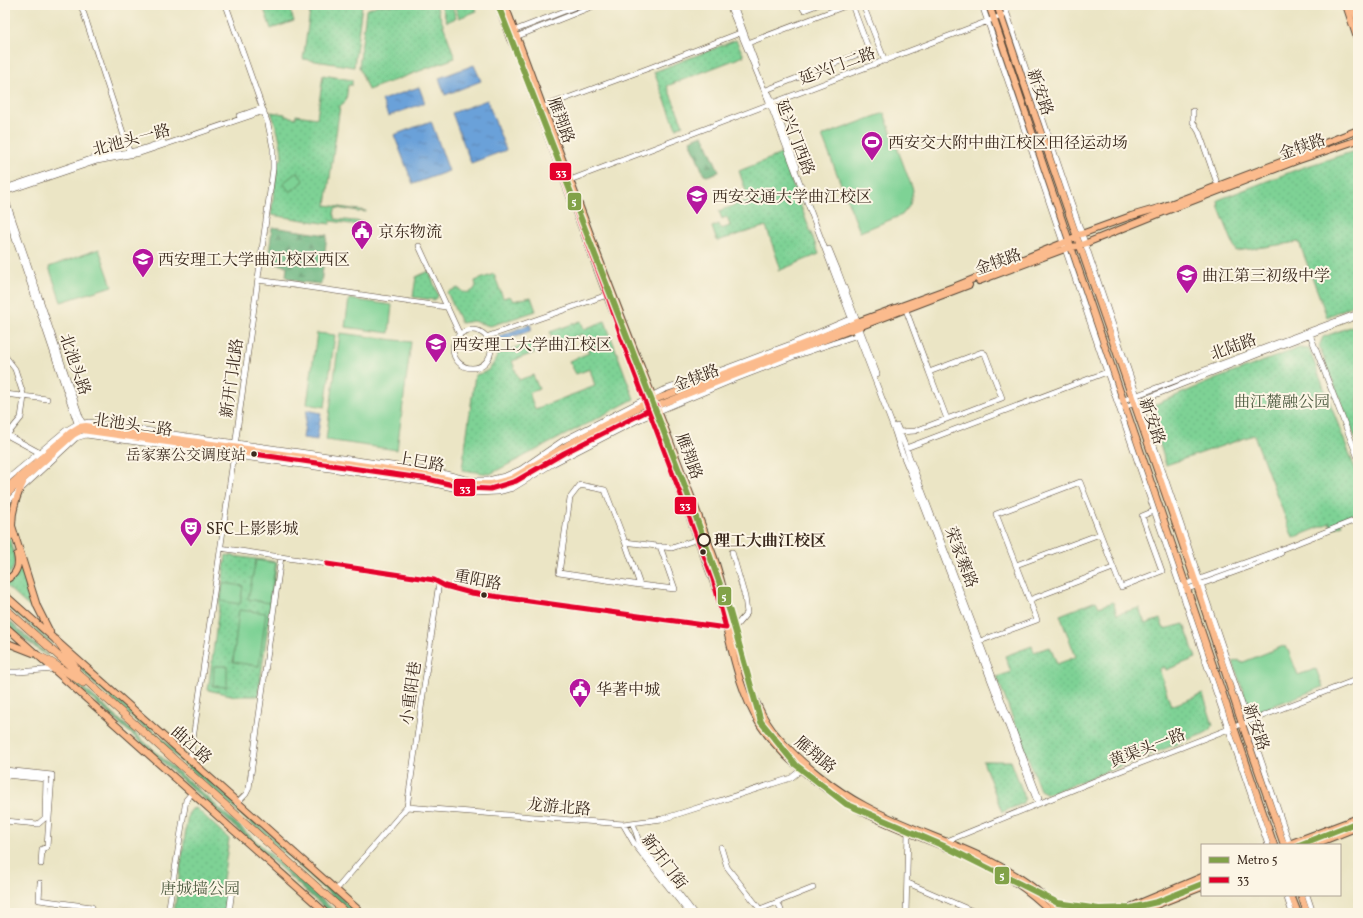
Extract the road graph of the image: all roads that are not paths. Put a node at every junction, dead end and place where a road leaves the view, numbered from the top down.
1 (82, 5) edge
2 (226, 5) edge
3 (498, 5) edge
4 (505, 5) edge
5 (580, 5) edge
6 (596, 5) edge
7 (729, 5) edge
8 (734, 5) edge
9 (802, 5) edge
10 (817, 5) edge
11 (848, 5) edge
12 (852, 5) edge
13 (863, 5) edge
14 (982, 5) edge
15 (988, 5) edge
16 (998, 5) edge
17 (1004, 5) edge
18 (1346, 5) edge
19 (1352, 5) edge
20 (809, 8) junction
21 (1004, 15) junction
22 (813, 18) junction
23 (991, 20) junction
24 (1358, 21) edge
25 (516, 33) junction
26 (740, 33) junction
27 (509, 36) junction
28 (1358, 41) edge
29 (748, 43) junction
30 (885, 61) junction
31 (766, 90) junction
32 (772, 104) junction
33 (543, 107) junction
34 (263, 110) junction
35 (1193, 111) dead end
36 (1358, 130) edge
37 (1358, 140) edge
38 (129, 151) junction
39 (568, 182) junction
40 (1218, 186) junction
41 (5, 188) edge
42 (5, 192) edge
43 (5, 197) edge
44 (5, 209) edge
45 (1079, 235) junction
46 (1067, 245) junction
47 (1082, 245) junction
48 (419, 246) dead end
49 (258, 280) junction
50 (610, 294) junction
51 (446, 307) junction
52 (906, 310) junction
53 (1358, 312) edge
54 (1358, 316) edge
55 (856, 326) junction
56 (1309, 333) junction
57 (460, 334) junction
58 (486, 337) junction
59 (5, 356) edge
60 (929, 372) junction
61 (1107, 372) junction
62 (5, 394) edge
63 (1134, 396) junction
64 (24, 397) junction
65 (47, 399) dead end
66 (1120, 401) junction
67 (656, 403) junction
68 (1136, 403) junction
69 (648, 406) junction
70 (1122, 408) junction
71 (947, 419) junction
72 (81, 427) junction
73 (899, 432) junction
74 (906, 448) junction
75 (235, 449) junction
76 (40, 452) junction
77 (1358, 458) edge
78 (22, 478) junction
79 (5, 481) edge
80 (5, 489) edge
81 (18, 492) junction
82 (5, 496) edge
83 (5, 504) edge
84 (1154, 511) junction
85 (1358, 519) edge
86 (1358, 522) edge
87 (5, 526) edge
88 (1100, 534) junction
89 (698, 539) junction
90 (626, 542) junction
91 (660, 546) junction
92 (220, 548) junction
93 (732, 552) dead end
94 (281, 557) junction
95 (1016, 565) junction
96 (1113, 568) junction
97 (5, 580) edge
98 (439, 582) junction
99 (1198, 583) junction
100 (640, 585) junction
101 (1184, 588) junction
102 (5, 595) edge
103 (1029, 600) junction
104 (5, 608) edge
105 (5, 614) edge
106 (5, 626) edge
107 (729, 627) junction
108 (56, 640) junction
109 (980, 641) junction
110 (5, 642) edge
111 (39, 656) junction
112 (54, 669) junction
113 (5, 672) edge
114 (1358, 679) edge
115 (84, 681) junction
116 (1245, 723) junction
117 (1232, 729) junction
118 (190, 760) junction
119 (807, 765) junction
120 (5, 770) edge
121 (801, 770) junction
122 (5, 775) edge
123 (192, 793) junction
124 (238, 803) junction
125 (1040, 803) junction
126 (408, 807) junction
127 (1358, 818) edge
128 (5, 821) edge
129 (633, 823) junction
130 (623, 824) junction
131 (1358, 827) edge
132 (908, 832) junction
133 (947, 841) junction
134 (1268, 844) edge
135 (1274, 844) edge
136 (1288, 844) edge
137 (1291, 844) edge
138 (1316, 844) edge
139 (721, 847) dead end
140 (41, 864) dead end
141 (1201, 878) edge
142 (40, 883) dead end
143 (908, 883) junction
144 (1201, 887) edge
145 (813, 888) dead end
146 (232, 890) dead end
147 (336, 890) junction
148 (1286, 896) edge
149 (1291, 896) edge
150 (1301, 896) edge
151 (1307, 896) edge
152 (778, 902) junction
153 (1053, 905) junction
154 (762, 911) edge
155 (94, 913) edge
156 (168, 913) edge
157 (229, 913) edge
158 (326, 913) edge
159 (340, 913) edge
160 (346, 913) edge
161 (362, 913) edge
162 (689, 913) edge
163 (694, 913) edge
164 (782, 913) edge
165 (906, 913) edge
166 (977, 913) edge
167 (1052, 913) edge
168 (1060, 913) edge
169 (1064, 913) edge
170 (1116, 913) edge
171 (1136, 913) edge
172 (1292, 913) edge
173 (1298, 913) edge
174 (1307, 913) edge
175 (1314, 913) edge

1 - 38 street
2 - 34 street, 新开门北路
3 - 27 main road, 雁翔路
4 - 25 main road, 雁翔路
5 - 25 street
6 - 25 street
7 - 26 street, 延兴门西路
8 - 29 street, 延兴门西路
9 - 20 street
10 - 20 street
11 - 22 street
12 - 31 street
13 - 30 street
14 - 23 street
15 - 23 main road, 新安路
16 - 21 main road, 新安路
17 - 21 street
18 - 28 main road
19 - 24 main road
20 - 22 street
21 - 23 street, 延兴门二路
21 - 45 main road, 新安路
22 - 29 street
23 - 30 street, 延兴门二路
23 - 46 main road, 新安路
25 - 27 street
25 - 33 main road, 雁翔路
26 - 32 street, 延兴门西路
26 - 33 street
27 - 39 main road, 雁翔路
29 - 31 street, 延兴门西路
30 - 32 street, 延兴门二路
31 - 32 street, 延兴门西路
32 - 39 street, 延兴门二路
32 - 55 street, 延兴门西路
33 - 39 main road, 雁翔路
34 - 38 street, 北池头一路
34 - 42 street, 北池头一路
34 - 49 street, 新开门北路
35 - 40 street
36 - 40 main road, 金犊路
37 - 47 main road, 金犊路
38 - 41 street, 北池头一路
39 - 50 main road, 雁翔路
40 - 45 main road, 金犊路
43 - 72 street, 北池头路
44 - 72 street, 北池头路
45 - 46 main road, 金犊路
45 - 47 main road, 新安路
46 - 47 main road, 金犊路
46 - 52 main road, 金犊路
46 - 55 main road, 金犊路
46 - 61 street
46 - 66 main road, 新安路
47 - 63 main road, 新安路
48 - 51 street
49 - 51 street
49 - 75 street, 新开门北路
50 - 58 street
50 - 67 main road, 雁翔路
50 - 69 main road, 雁翔路
51 - 57 street
52 - 55 main road, 金犊路
52 - 60 street
53 - 56 street, 北陆路
54 - 56 street, 北陆路
55 - 67 main road, 金犊路
55 - 67 street
55 - 73 street, 荣家寨路
55 - 125 street, 荣家寨路
56 - 63 street, 北陆路
56 - 68 street, 北陆路
56 - 77 street
57 - 58 street
57 - 58 street
59 - 64 street
60 - 71 street
60 - 71 street
61 - 66 street
61 - 74 street
62 - 64 street
63 - 66 street, 北陆路
63 - 68 main road, 新安路
64 - 65 street
64 - 76 street
66 - 70 main road, 新安路
67 - 69 main road, 上巳路
67 - 69 street
67 - 107 main road, 雁翔路
68 - 70 street, 北陆路
68 - 99 main road, 新安路
69 - 75 main road, 上巳路
69 - 75 street
69 - 89 main road, 雁翔路
70 - 84 street
70 - 101 main road, 新安路
71 - 73 street
72 - 75 main road, 北池头二路
72 - 75 street
72 - 76 street
72 - 78 main road, 北池头二路
72 - 81 street
73 - 74 street, 荣家寨路
74 - 109 street, 荣家寨路
75 - 92 street, 新开门北路
76 - 79 street
78 - 79 main road
78 - 80 main road, 北池头二路
78 - 81 main road
78 - 82 main road, 北池头二路
81 - 83 street
81 - 108 main road
84 - 96 street
84 - 101 street
85 - 99 street
86 - 99 street
87 - 97 main road
88 - 95 street
88 - 95 street
88 - 96 street
89 - 91 street
89 - 107 main road, 雁翔路
90 - 91 street
90 - 100 street
90 - 100 street
91 - 100 street
92 - 94 street, 重阳路
92 - 118 street, 新开门北路
93 - 107 street
94 - 98 street, 重阳路
94 - 124 street
95 - 103 street
96 - 103 street
98 - 107 street, 重阳路
98 - 126 street, 小重阳巷
99 - 101 street
99 - 116 main road, 新安路
101 - 117 main road, 新安路
102 - 108 main road, 曲江路
103 - 109 street
104 - 115 highway, 曲江路
105 - 115 highway, 曲江路
106 - 111 main road
107 - 119 main road, 雁翔路
107 - 121 main road, 雁翔路
108 - 115 highway
108 - 118 main road, 曲江路
109 - 125 street, 荣家寨路
110 - 111 main road
111 - 112 main road
111 - 115 highway
112 - 113 street
112 - 123 main road
114 - 116 street, 黄渠头一路
115 - 159 highway, 曲江路
115 - 160 highway, 曲江路
116 - 117 street, 黄渠头一路
116 - 136 main road, 新安路
117 - 125 street, 黄渠头一路
117 - 134 street
117 - 135 main road, 新安路
118 - 124 main road, 曲江路
119 - 121 street, 龙游北路
119 - 133 main road, 雁翔路
120 - 140 street
121 - 129 street, 龙游北路
121 - 132 main road, 雁翔路
122 - 128 street
123 - 156 street
123 - 158 main road
124 - 147 main road, 曲江路
125 - 133 street, 黄渠头一路
126 - 130 street, 龙游北路
126 - 147 street
127 - 137 main road
129 - 130 street, 龙游北路
129 - 163 street, 新开门街
130 - 162 street, 新开门街
131 - 138 main road
132 - 143 street
132 - 167 main road, 雁翔路
133 - 153 main road, 雁翔路
139 - 154 street
141 - 170 main road
142 - 155 street
143 - 165 street
143 - 166 street
144 - 171 main road
145 - 152 street
146 - 157 street
147 - 161 main road, 曲江路
148 - 172 street
149 - 173 main road
150 - 174 main road
151 - 175 street
152 - 154 street
152 - 164 street
153 - 168 main road, 雁翔路
153 - 169 main road

